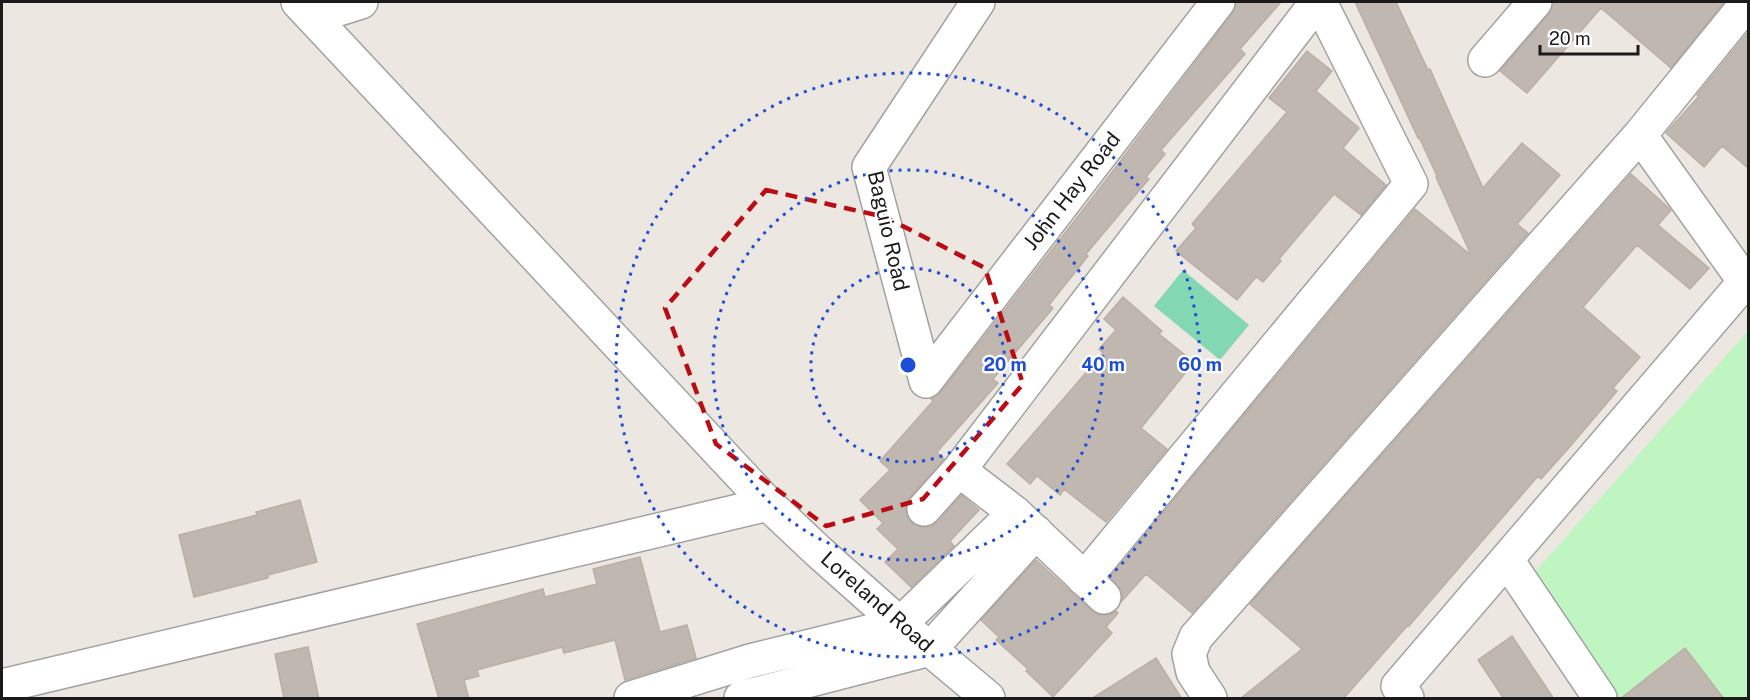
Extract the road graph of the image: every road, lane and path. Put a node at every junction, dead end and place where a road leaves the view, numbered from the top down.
1 (361, 2) edge
2 (978, 2) edge
3 (1218, 2) edge
4 (1319, 2) edge
5 (1535, 2) edge
6 (1749, 2) edge
7 (306, 9) edge
8 (1485, 60) dead end
9 (1640, 135) junction
10 (1747, 282) edge
11 (926, 381) joint
12 (959, 470) junction
13 (768, 504) junction
14 (924, 509) dead end
15 (1026, 522) junction
16 (1507, 560) junction
17 (900, 624) junction
18 (930, 649) junction
19 (2, 686) edge
20 (632, 699) edge
21 (741, 699) edge
22 (988, 699) edge
23 (1210, 699) edge
24 (1407, 699) edge
25 (1600, 699) edge

1 - 7 street
2 - 11 street, Baguio Road
3 - 11 street, John Hay Road
4 - 12 street
4 - 15 street
5 - 8 street
6 - 9 street
7 - 13 street, Loreland Road
9 - 10 street
9 - 23 street
10 - 16 street
12 - 14 street
12 - 15 street
13 - 17 street, Loreland Road
13 - 19 street
15 - 17 street
15 - 18 street
16 - 24 street
16 - 25 street
17 - 18 street, Loreland Road
17 - 20 street
18 - 21 street
18 - 22 street, Loreland Road

